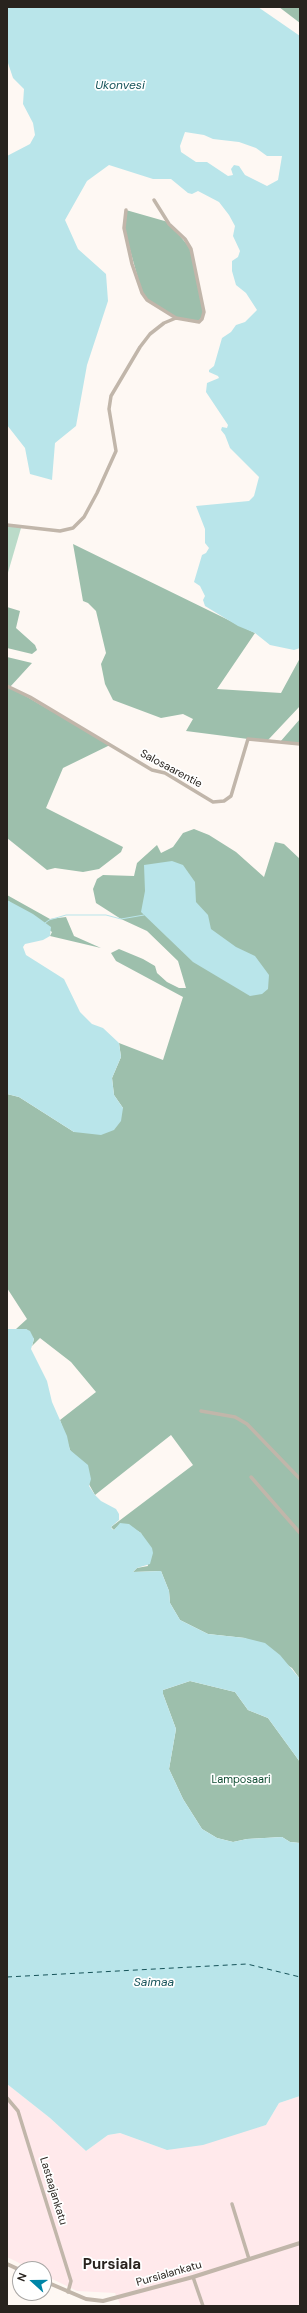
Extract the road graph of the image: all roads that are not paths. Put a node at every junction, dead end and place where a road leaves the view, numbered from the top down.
1 (154, 200) dead end
2 (126, 210) dead end
3 (176, 318) junction
4 (7, 525) edge
5 (7, 686) edge
6 (300, 744) edge
7 (201, 1411) dead end
8 (251, 1477) dead end
9 (300, 1479) edge
10 (300, 1533) edge
11 (7, 2098) edge
12 (232, 2204) dead end
13 (300, 2243) edge
14 (249, 2259) junction
15 (193, 2277) junction
16 (52, 2285) edge
17 (68, 2292) junction
18 (203, 2306) edge

1 - 3 street
2 - 3 street
3 - 4 street
5 - 6 street, Salosaarentie
7 - 9 street
8 - 10 street
11 - 17 street, Lastaajankatu
12 - 14 street
13 - 14 street, Pursialankatu
14 - 15 street, Pursialankatu
15 - 17 street, Pursialankatu
15 - 18 street
16 - 17 street, Pursialankatu

